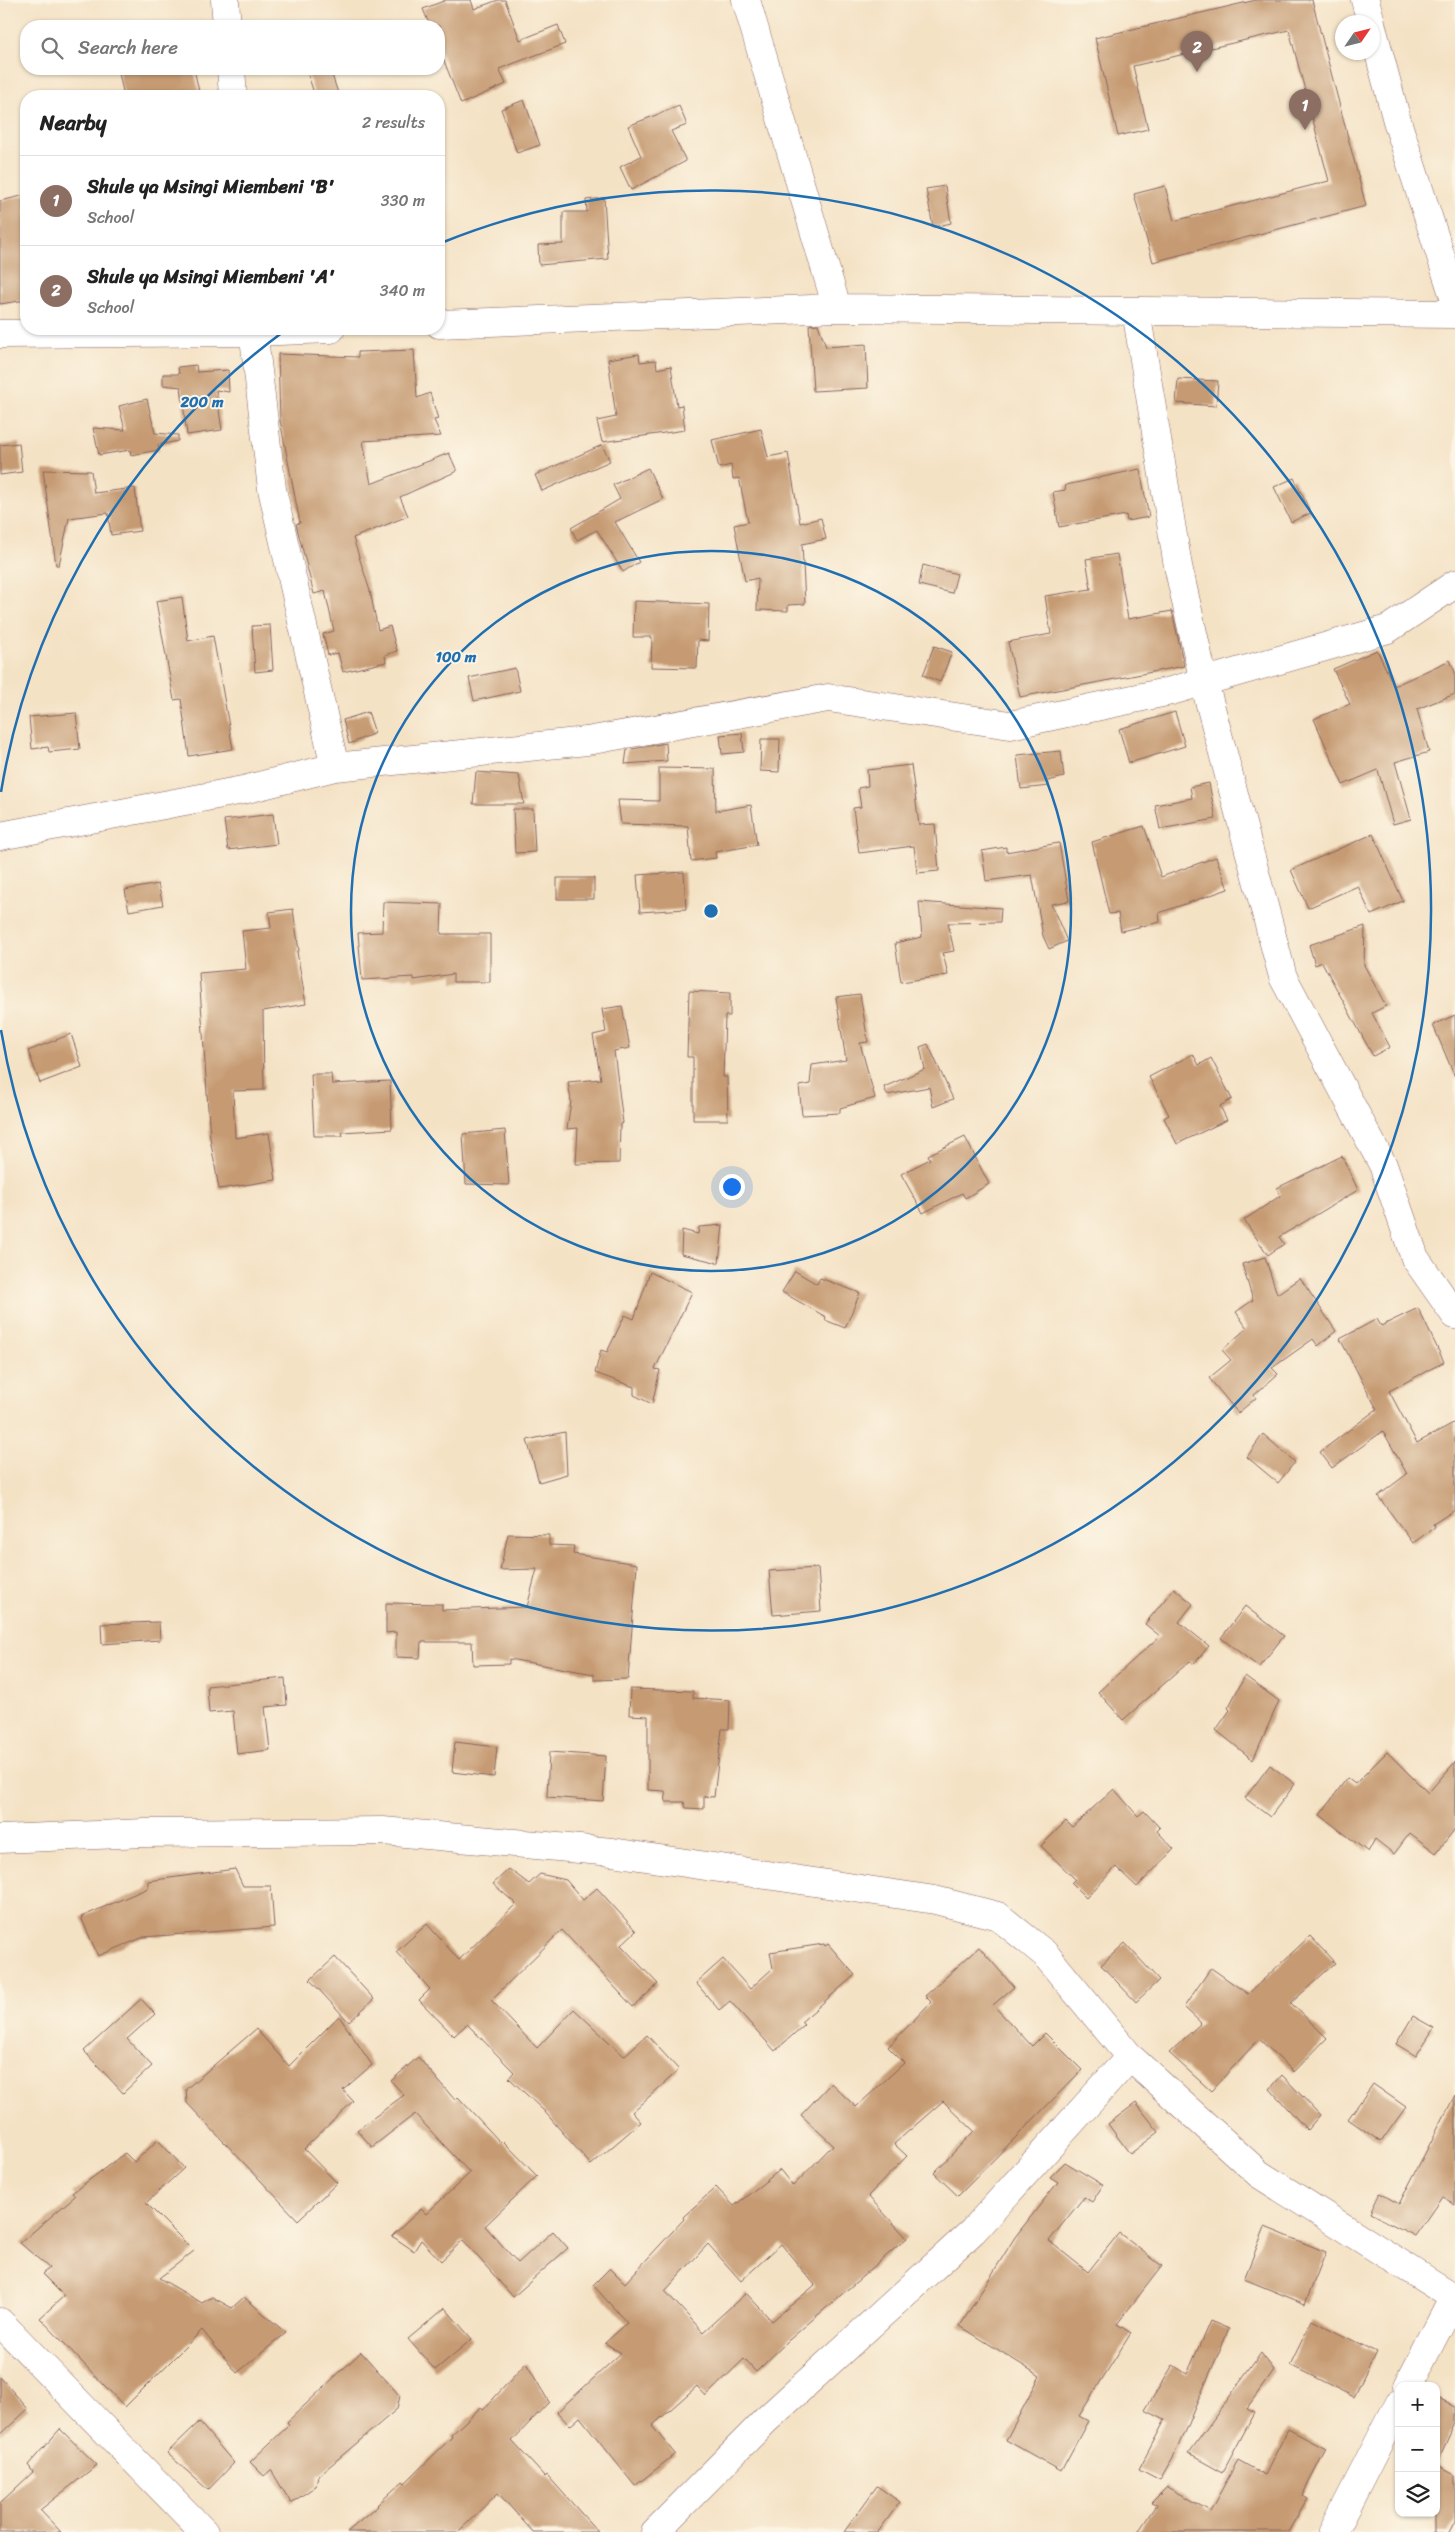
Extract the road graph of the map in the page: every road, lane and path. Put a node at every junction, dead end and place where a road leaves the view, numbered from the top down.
1 (225, 0) edge
2 (746, 0) edge
3 (1365, 0) edge
4 (1369, 15) edge
5 (227, 20) edge
6 (1380, 56) edge
7 (231, 75) edge
8 (233, 90) edge
9 (1455, 300) edge
10 (837, 308) junction
11 (1136, 311) junction
12 (1455, 314) edge
13 (445, 324) edge
14 (0, 334) edge
15 (20, 334) edge
16 (254, 335) edge
17 (1455, 584) edge
18 (1204, 682) junction
19 (335, 767) junction
20 (0, 836) edge
21 (1455, 1316) edge
22 (0, 1840) edge
23 (1130, 2058) junction
24 (1454, 2297) edge
25 (0, 2322) edge
26 (1410, 2382) edge
27 (1395, 2411) edge
28 (204, 2532) edge
29 (655, 2532) edge
30 (1332, 2532) edge

1 - 5 street
2 - 10 street
3 - 4 street
6 - 9 street
7 - 8 street
10 - 11 street
10 - 13 street
11 - 12 street
11 - 18 street
14 - 15 street
16 - 19 street
17 - 18 street
18 - 19 street
18 - 21 street
19 - 20 street
22 - 23 street
23 - 24 street
23 - 29 street
24 - 26 street
25 - 28 street
27 - 30 street

